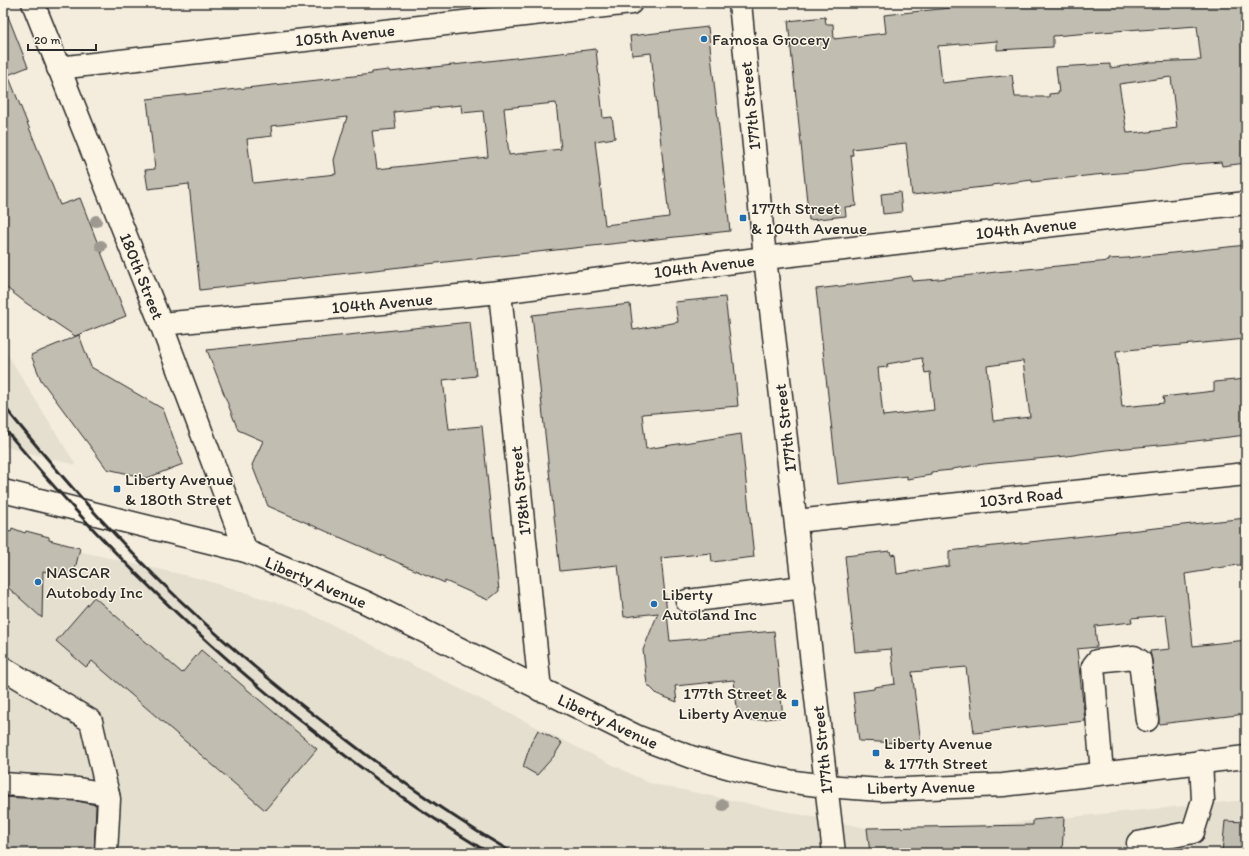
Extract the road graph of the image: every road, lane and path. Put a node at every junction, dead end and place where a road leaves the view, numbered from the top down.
1 (33, 3) edge
2 (631, 3) edge
3 (740, 3) edge
4 (58, 68) junction
5 (1246, 203) edge
6 (765, 258) junction
7 (500, 292) junction
8 (161, 324) junction
9 (1246, 474) edge
10 (3, 491) edge
11 (796, 521) junction
12 (246, 552) junction
13 (804, 588) junction
14 (687, 601) dead end
15 (3, 668) edge
16 (540, 690) junction
17 (1147, 720) dead end
18 (1246, 757) edge
19 (1202, 761) junction
20 (1102, 773) junction
21 (3, 784) edge
22 (826, 786) junction
23 (108, 794) junction
24 (1138, 843) dead end
25 (106, 853) edge
26 (834, 853) edge

1 - 4 street, 180th Street
2 - 4 street, 105th Avenue
3 - 6 street, 177th Street
4 - 8 street, 180th Street
5 - 6 street, 104th Avenue
6 - 7 street, 104th Avenue
6 - 11 street, 177th Street
7 - 8 street, 104th Avenue
7 - 16 street, 178th Street
8 - 12 street, 180th Street
9 - 11 street, 103rd Road
10 - 12 street, Liberty Avenue
11 - 13 street, 177th Street
12 - 16 street, Liberty Avenue
13 - 14 street
13 - 22 street, 177th Street
15 - 23 street
16 - 22 street, Liberty Avenue
17 - 20 street
18 - 19 street, Liberty Avenue
19 - 20 street, Liberty Avenue
19 - 24 street
20 - 22 street, Liberty Avenue
21 - 23 street
22 - 26 street, 177th Street
23 - 25 street

